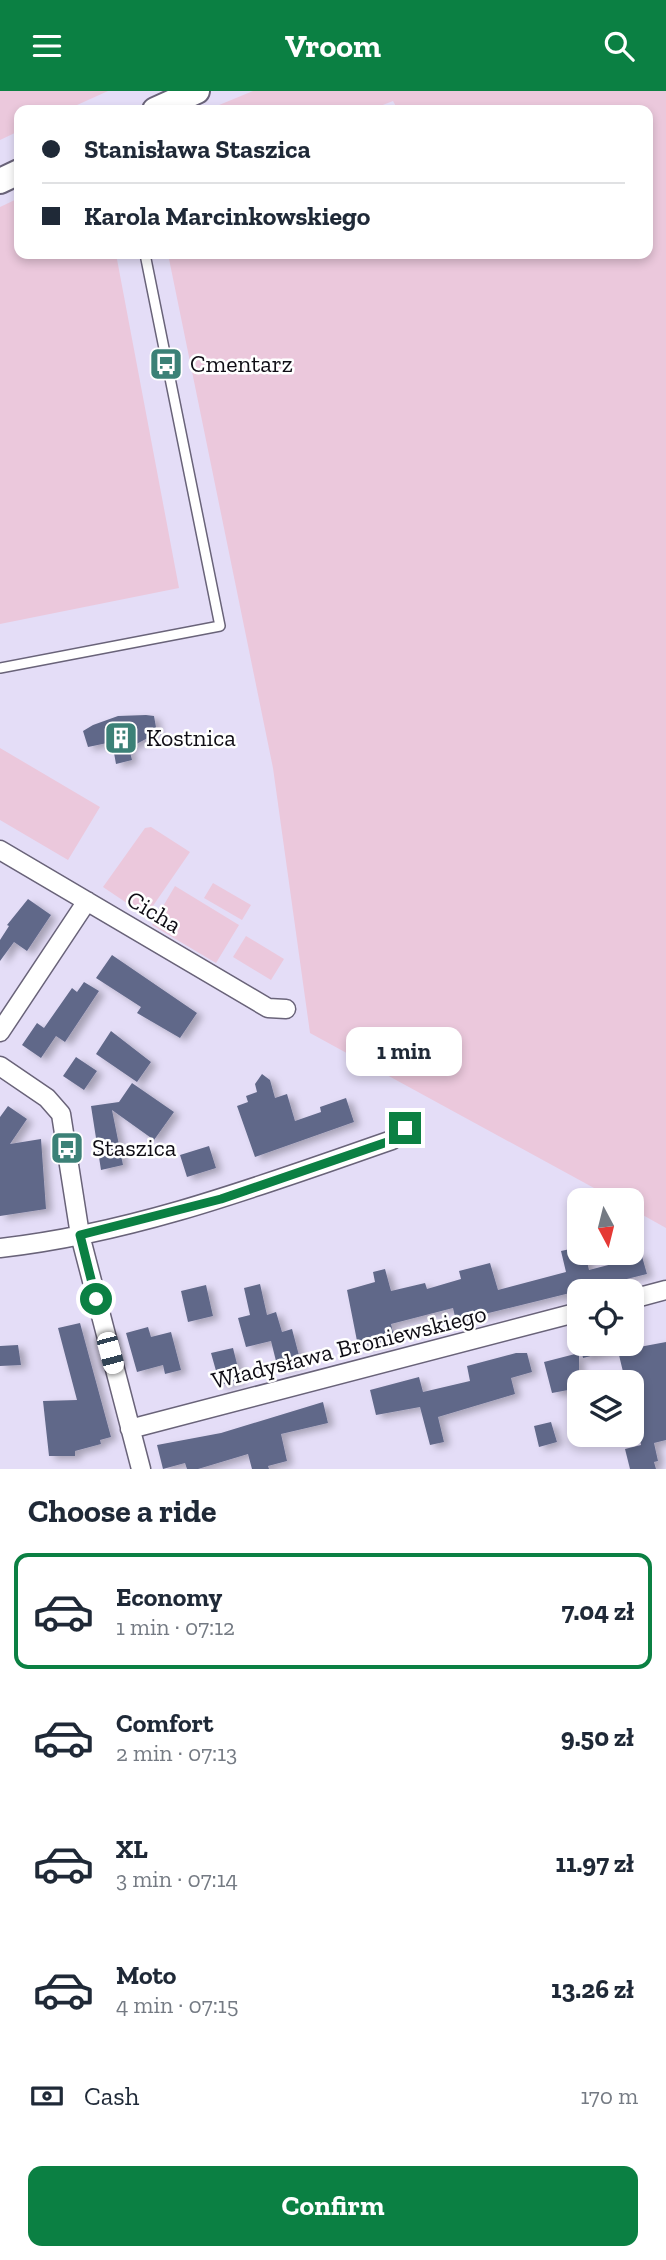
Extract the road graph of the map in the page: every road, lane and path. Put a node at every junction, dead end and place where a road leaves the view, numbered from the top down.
1 (197, 91) edge
2 (166, 105) edge
3 (146, 259) edge
4 (0, 668) edge
5 (0, 849) edge
6 (87, 901) junction
7 (286, 1009) dead end
8 (0, 1032) edge
9 (0, 1066) edge
10 (405, 1128) dead end
11 (80, 1235) junction
12 (0, 1248) edge
13 (666, 1290) edge
14 (644, 1296) edge
15 (567, 1316) edge
16 (130, 1429) junction
17 (141, 1469) edge

1 - 2 main road
3 - 4 lane
5 - 6 street, Cicha
6 - 7 street, Cicha
6 - 8 street
9 - 11 street
10 - 11 street
11 - 12 street
11 - 16 street
13 - 14 street
15 - 16 street, Władysława Broniewskiego
16 - 17 street

